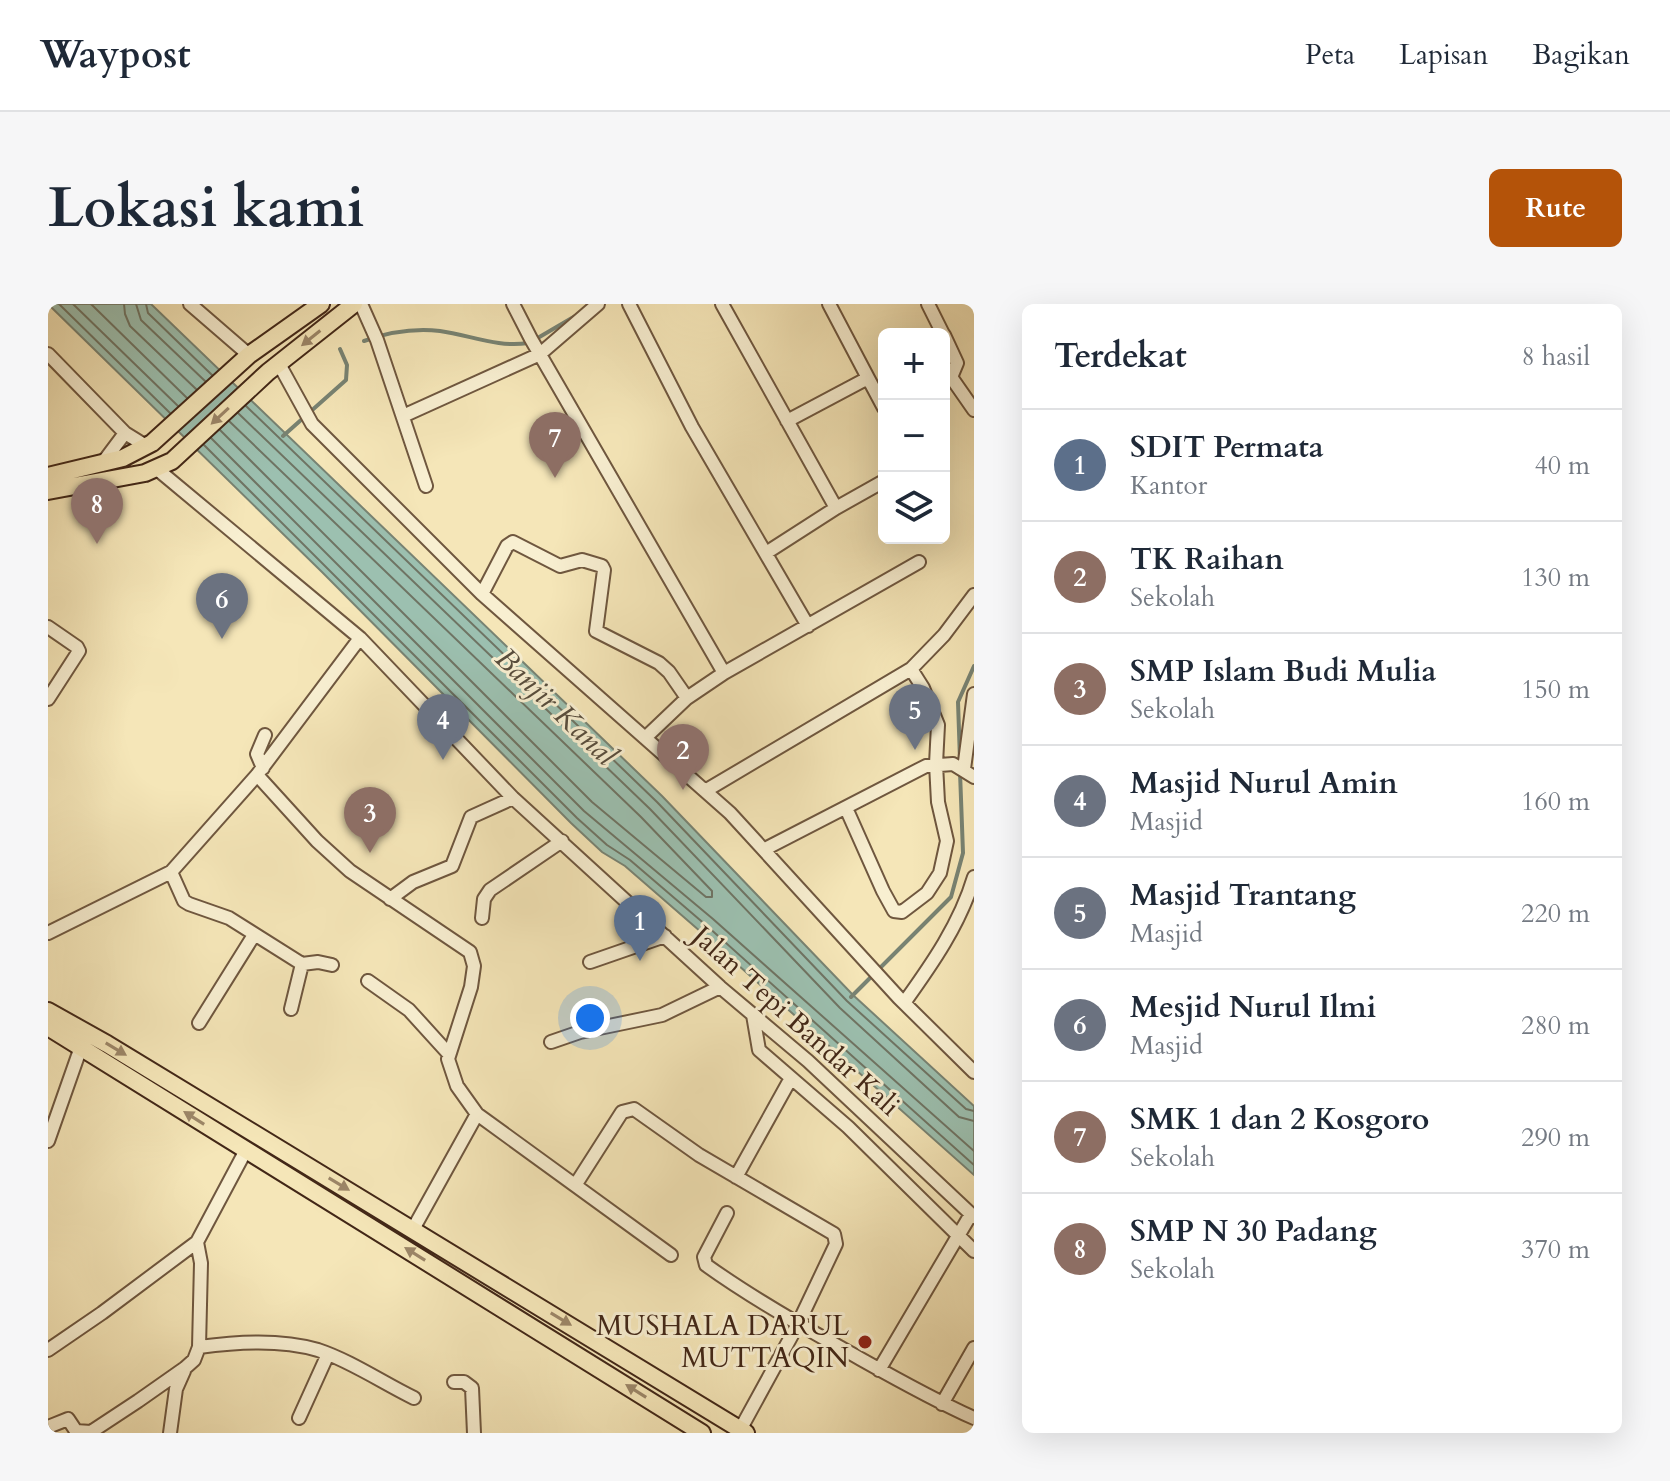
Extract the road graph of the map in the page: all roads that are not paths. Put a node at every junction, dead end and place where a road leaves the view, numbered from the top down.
1 (190, 304) edge
2 (321, 304) edge
3 (354, 304) edge
4 (361, 304) edge
5 (513, 304) edge
6 (598, 304) edge
7 (629, 304) edge
8 (722, 304) edge
9 (829, 304) edge
10 (928, 304) edge
11 (940, 328) edge
12 (536, 347) junction
13 (950, 348) edge
14 (48, 354) edge
15 (245, 358) junction
16 (273, 368) junction
17 (950, 374) edge
18 (868, 378) junction
19 (950, 382) edge
20 (880, 400) edge
21 (974, 410) edge
22 (403, 416) junction
23 (787, 421) junction
24 (125, 433) junction
25 (149, 444) junction
26 (101, 465) junction
27 (165, 465) junction
28 (48, 476) edge
29 (878, 484) edge
30 (426, 486) dead end
31 (48, 491) edge
32 (836, 508) junction
33 (766, 553) junction
34 (919, 562) dead end
35 (482, 594) junction
36 (974, 595) edge
37 (808, 626) junction
38 (48, 627) edge
39 (360, 638) junction
40 (911, 669) junction
41 (724, 673) junction
42 (974, 694) edge
43 (687, 698) junction
44 (48, 699) edge
45 (265, 735) dead end
46 (645, 738) junction
47 (936, 764) junction
48 (963, 770) edge
49 (260, 772) junction
50 (705, 791) junction
51 (513, 798) junction
52 (846, 808) junction
53 (562, 841) junction
54 (765, 849) junction
55 (171, 872) junction
56 (974, 877) edge
57 (390, 899) junction
58 (482, 918) dead end
59 (48, 933) edge
60 (254, 935) junction
61 (665, 936) junction
62 (590, 962) dead end
63 (302, 964) junction
64 (332, 965) dead end
65 (368, 981) dead end
66 (720, 987) junction
67 (901, 1000) junction
68 (291, 1009) dead end
69 (48, 1011) edge
70 (753, 1015) junction
71 (199, 1023) dead end
72 (48, 1027) edge
73 (551, 1042) dead end
74 (81, 1047) junction
75 (448, 1053) junction
76 (973, 1068) edge
77 (791, 1078) junction
78 (477, 1114) junction
79 (48, 1141) edge
80 (246, 1150) junction
81 (736, 1177) junction
82 (576, 1184) junction
83 (369, 1202) junction
84 (727, 1213) dead end
85 (973, 1215) edge
86 (358, 1219) junction
87 (412, 1231) junction
88 (958, 1236) junction
89 (197, 1242) junction
90 (974, 1251) edge
91 (671, 1255) dead end
92 (798, 1324) junction
93 (599, 1342) junction
94 (199, 1347) junction
95 (974, 1348) edge
96 (48, 1350) edge
97 (328, 1354) junction
98 (588, 1361) junction
99 (185, 1368) junction
100 (879, 1370) junction
101 (454, 1382) dead end
102 (414, 1398) dead end
103 (942, 1404) junction
104 (299, 1418) dead end
105 (974, 1418) edge
106 (48, 1427) edge
107 (743, 1431) edge
108 (170, 1433) edge
109 (474, 1433) edge
110 (702, 1433) edge

1 - 15 street
2 - 15 main road
3 -> 16 main road
4 - 22 street
5 - 12 street
6 - 12 street
7 - 33 street
8 - 23 street
9 - 18 street
10 - 11 street
12 - 22 street
12 - 41 street
13 - 17 street
14 - 24 street
15 - 25 main road
16 -> 27 main road
16 - 35 street
18 - 20 street
18 - 23 street
19 - 21 street
22 - 30 street
23 - 32 street
24 - 25 street
24 - 26 street
25 - 26 main road
26 - 28 main road
27 - 31 main road
27 - 39 street, Jalan Tepi Bandar Kali
29 - 32 street
32 - 33 street
33 - 37 street
34 - 37 street
35 - 43 street
35 - 46 street
36 - 40 street
37 - 41 street
38 - 44 street
39 - 49 street
39 - 51 street, Jalan Tepi Bandar Kali
40 - 47 street
40 - 50 street
41 - 43 street
42 - 48 street
43 - 46 street
45 - 49 street
46 - 50 street
47 - 48 street
47 - 52 street
47 - 52 street
49 - 55 street
49 - 57 street
50 - 54 street
51 - 53 street, Jalan Tepi Bandar Kali
51 - 57 street
52 - 54 street
53 - 58 street
53 - 61 street, Jalan Tepi Bandar Kali
54 - 67 street
55 - 59 street
55 - 60 street
56 - 67 street
57 - 75 street
60 - 63 street
60 - 71 street
61 - 62 street
61 - 66 street, Jalan Tepi Bandar Kali
63 - 64 street
63 - 68 street
65 - 75 street
66 - 70 street, Jalan Tepi Bandar Kali
66 - 73 street
67 - 76 street
69 -> 83 main road
70 - 77 street
70 - 85 street, Jalan Tepi Bandar Kali
72 - 74 main road
74 - 79 street
80 -> 74 main road
75 - 78 street
77 - 81 street
77 - 88 street
78 - 82 street
78 - 87 street
80 - 86 main road
80 - 89 street
81 - 82 street
81 - 92 street
82 - 91 street
83 - 86 main road
83 - 87 main road
84 - 92 street
85 - 88 street
98 -> 86 main road
87 -> 93 main road
88 - 90 street
88 - 100 street
89 - 94 street
89 - 96 street
92 - 100 street
92 - 107 street
93 - 98 main road
93 - 107 main road
94 - 97 street
94 - 99 street
95 - 103 street
97 - 102 street
97 - 104 street
110 -> 98 main road
99 - 106 street
99 - 108 street
100 - 103 street
101 - 109 street
103 - 105 street

